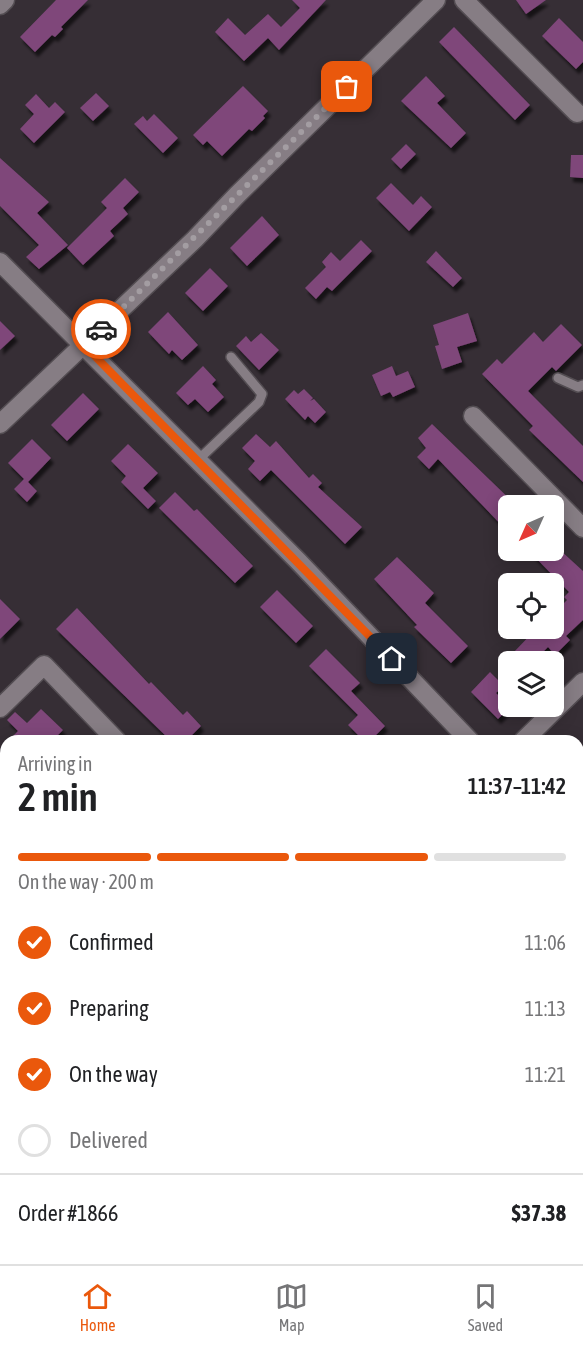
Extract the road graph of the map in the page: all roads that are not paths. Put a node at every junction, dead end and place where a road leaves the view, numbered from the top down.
1 (5, 0) edge
2 (436, 0) edge
3 (464, 0) edge
4 (0, 5) edge
5 (577, 113) dead end
6 (0, 262) edge
7 (84, 345) junction
8 (231, 357) dead end
9 (558, 378) dead end
10 (583, 385) edge
11 (473, 416) dead end
12 (0, 424) edge
13 (198, 460) junction
14 (583, 528) edge
15 (583, 682) edge
16 (0, 708) edge
17 (111, 735) edge
18 (464, 735) edge
19 (529, 735) edge

1 - 4 street
2 - 7 street
3 - 5 street
6 - 7 street
7 - 12 street
7 - 13 street
8 - 13 lane
9 - 10 lane
11 - 14 street
13 - 18 street
15 - 19 street
16 - 17 street

